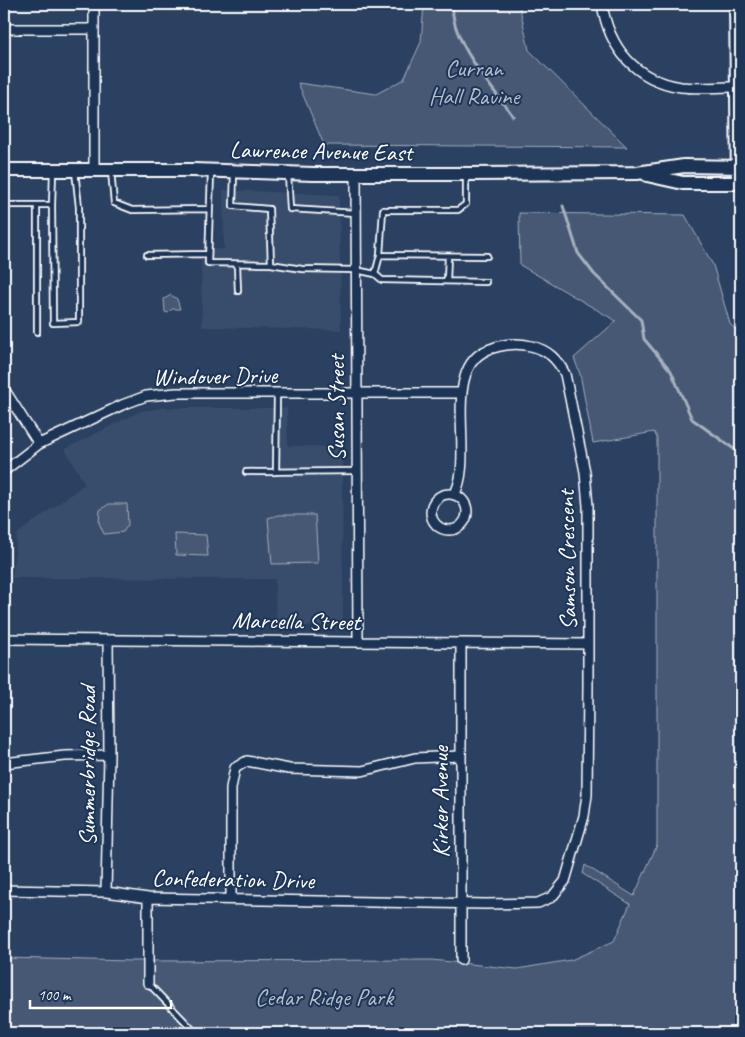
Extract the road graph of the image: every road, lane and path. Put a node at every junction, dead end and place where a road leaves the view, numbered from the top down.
1 (94, 4) edge
2 (602, 4) edge
3 (736, 4) edge
4 (4, 29) edge
5 (93, 29) junction
6 (738, 66) edge
7 (738, 88) edge
8 (739, 126) edge
9 (739, 167) edge
10 (52, 169) junction
11 (75, 169) junction
12 (94, 169) junction
13 (112, 169) junction
14 (4, 170) edge
15 (211, 170) junction
16 (234, 171) junction
17 (288, 172) junction
18 (637, 173) junction
19 (356, 174) junction
20 (466, 174) junction
21 (739, 183) edge
22 (4, 205) edge
23 (37, 205) junction
24 (52, 205) junction
25 (208, 209) junction
26 (356, 213) junction
27 (147, 254) dead end
28 (208, 254) junction
29 (380, 255) junction
30 (448, 256) junction
31 (488, 256) dead end
32 (271, 264) junction
33 (237, 265) junction
34 (356, 270) junction
35 (375, 274) junction
36 (447, 281) junction
37 (486, 282) dead end
38 (238, 291) dead end
39 (37, 332) dead end
40 (4, 389) edge
41 (462, 393) junction
42 (277, 394) junction
43 (356, 394) junction
44 (39, 444) junction
45 (4, 471) edge
46 (356, 471) junction
47 (246, 472) dead end
48 (276, 472) junction
49 (454, 495) junction
50 (4, 639) edge
51 (108, 640) junction
52 (358, 642) junction
53 (461, 643) junction
54 (587, 644) junction
55 (109, 755) junction
56 (460, 756) junction
57 (4, 763) edge
58 (4, 890) edge
59 (106, 892) junction
60 (148, 898) junction
61 (231, 898) junction
62 (461, 904) junction
63 (461, 960) dead end
64 (148, 983) joint
65 (196, 1033) edge

1 - 5 street
2 - 7 street
3 - 6 main road
4 - 5 street
5 - 12 street
6 - 7 main road
7 - 8 main road
8 - 9 main road
9 - 18 main road, Lawrence Avenue East
9 - 21 main road
10 - 11 main road, Lawrence Avenue East
10 - 14 main road, Lawrence Avenue East
10 - 24 lane
11 - 12 main road, Lawrence Avenue East
11 - 24 lane
12 - 13 main road, Lawrence Avenue East
13 - 15 main road, Lawrence Avenue East
13 - 25 lane
15 - 16 main road, Lawrence Avenue East
15 - 25 lane
16 - 17 main road, Lawrence Avenue East
16 - 32 lane
17 - 19 main road, Lawrence Avenue East
17 - 26 lane
18 - 20 main road, Lawrence Avenue East
18 - 21 main road, Lawrence Avenue East
19 - 20 main road, Lawrence Avenue East
19 - 26 street, Susan Street
20 - 29 lane
22 - 23 lane
23 - 24 lane
23 - 39 lane
25 - 28 lane
26 - 34 street, Susan Street
27 - 28 lane
28 - 33 lane
29 - 30 lane
29 - 35 lane
30 - 31 lane
30 - 36 lane
32 - 33 lane
32 - 34 lane
33 - 38 lane
34 - 35 lane
34 - 43 street, Susan Street
35 - 36 lane
36 - 37 lane
40 - 44 street
41 - 43 street
41 - 49 street, Samson Crescent
41 - 54 street, Samson Crescent
42 - 43 street, Windover Drive
42 - 44 street, Windover Drive
42 - 48 lane
43 - 46 street, Susan Street
44 - 45 street, Windover Drive
46 - 48 lane
46 - 52 street, Susan Street
47 - 48 lane
49 - 49 street
50 - 51 street, Marcella Street
51 - 52 street, Marcella Street
51 - 55 street, Summerbridge Road
52 - 53 street, Marcella Street
53 - 54 street, Marcella Street
53 - 56 street, Kirker Avenue
54 - 62 street, Samson Crescent
55 - 57 street
55 - 59 street, Summerbridge Road
56 - 61 street
56 - 62 street, Kirker Avenue
58 - 59 street, Confederation Drive
59 - 60 street, Confederation Drive
60 - 61 street, Confederation Drive
60 - 64 street
61 - 62 street, Confederation Drive
62 - 63 street, Kirker Avenue
64 - 65 lane

